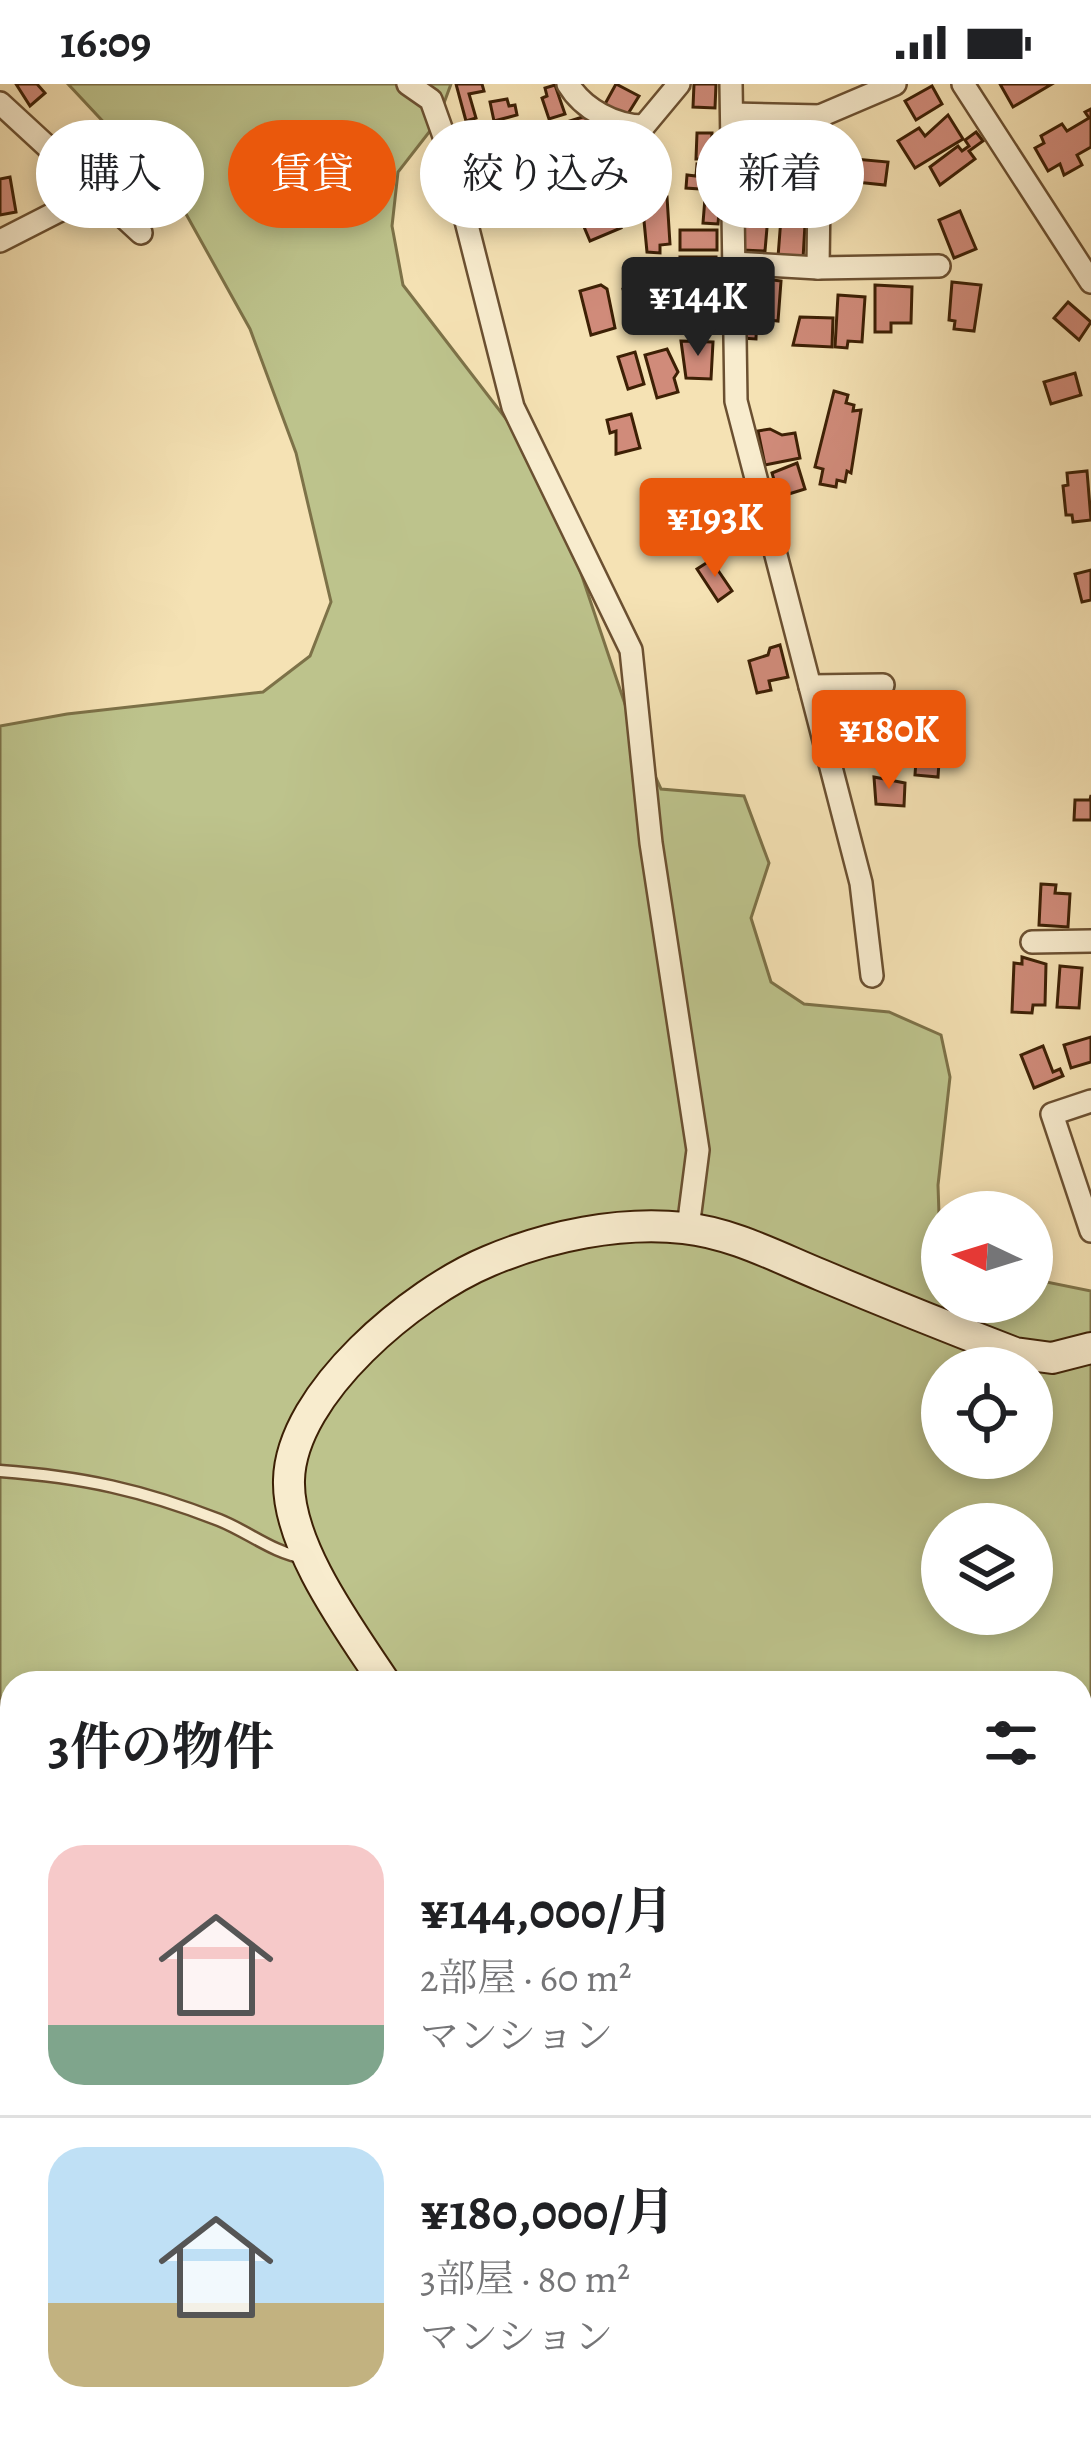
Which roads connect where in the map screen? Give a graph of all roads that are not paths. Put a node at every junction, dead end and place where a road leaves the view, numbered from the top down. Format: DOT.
graph roads {
  1 [pos="408,84"];
  2 [pos="568,84"];
  3 [pos="679,84"];
  4 [pos="731,84"];
  5 [pos="895,84"];
  6 [pos="963,84"];
  7 [pos="0,103"];
  8 [pos="732,114"];
  9 [pos="820,116"];
  10 [pos="36,136"];
  11 [pos="36,223"];
  12 [pos="136,228"];
  13 [pos="141,233"];
  14 [pos="0,241"];
  15 [pos="734,263"];
  16 [pos="939,266"];
  17 [pos="818,268"];
  18 [pos="1091,282"];
  19 [pos="810,686"];
  20 [pos="884,686"];
  21 [pos="1091,941"];
  22 [pos="1032,942"];
  23 [pos="872,976"];
  24 [pos="1091,1101"];
  25 [pos="688,1228"];
  26 [pos="1091,1231"];
  27 [pos="1091,1348"];
  28 [pos="0,1471"];
  29 [pos="311,1558"];
  30 [pos="378,1671"];
  1 -- 25 [label="street"];
  2 -- 3 [label="street"];
  4 -- 8 [label="street"];
  5 -- 9 [label="street"];
  6 -- 18 [label="street"];
  7 -- 10 [label="street"];
  8 -- 9 [label="street"];
  8 -- 15 [label="street"];
  9 -- 17 [label="street"];
  11 -- 14 [label="street"];
  12 -- 13 [label="street"];
  15 -- 17 [label="street"];
  15 -- 19 [label="street"];
  16 -- 17 [label="street"];
  19 -- 20 [label="street"];
  19 -- 23 [label="street"];
  21 -- 22 [label="street"];
  24 -- 26 [label="street"];
  25 -- 27 [label="main road"];
  25 -- 29 [label="main road"];
  28 -- 29 [label="lane"];
  29 -- 30 [label="main road"];
}
